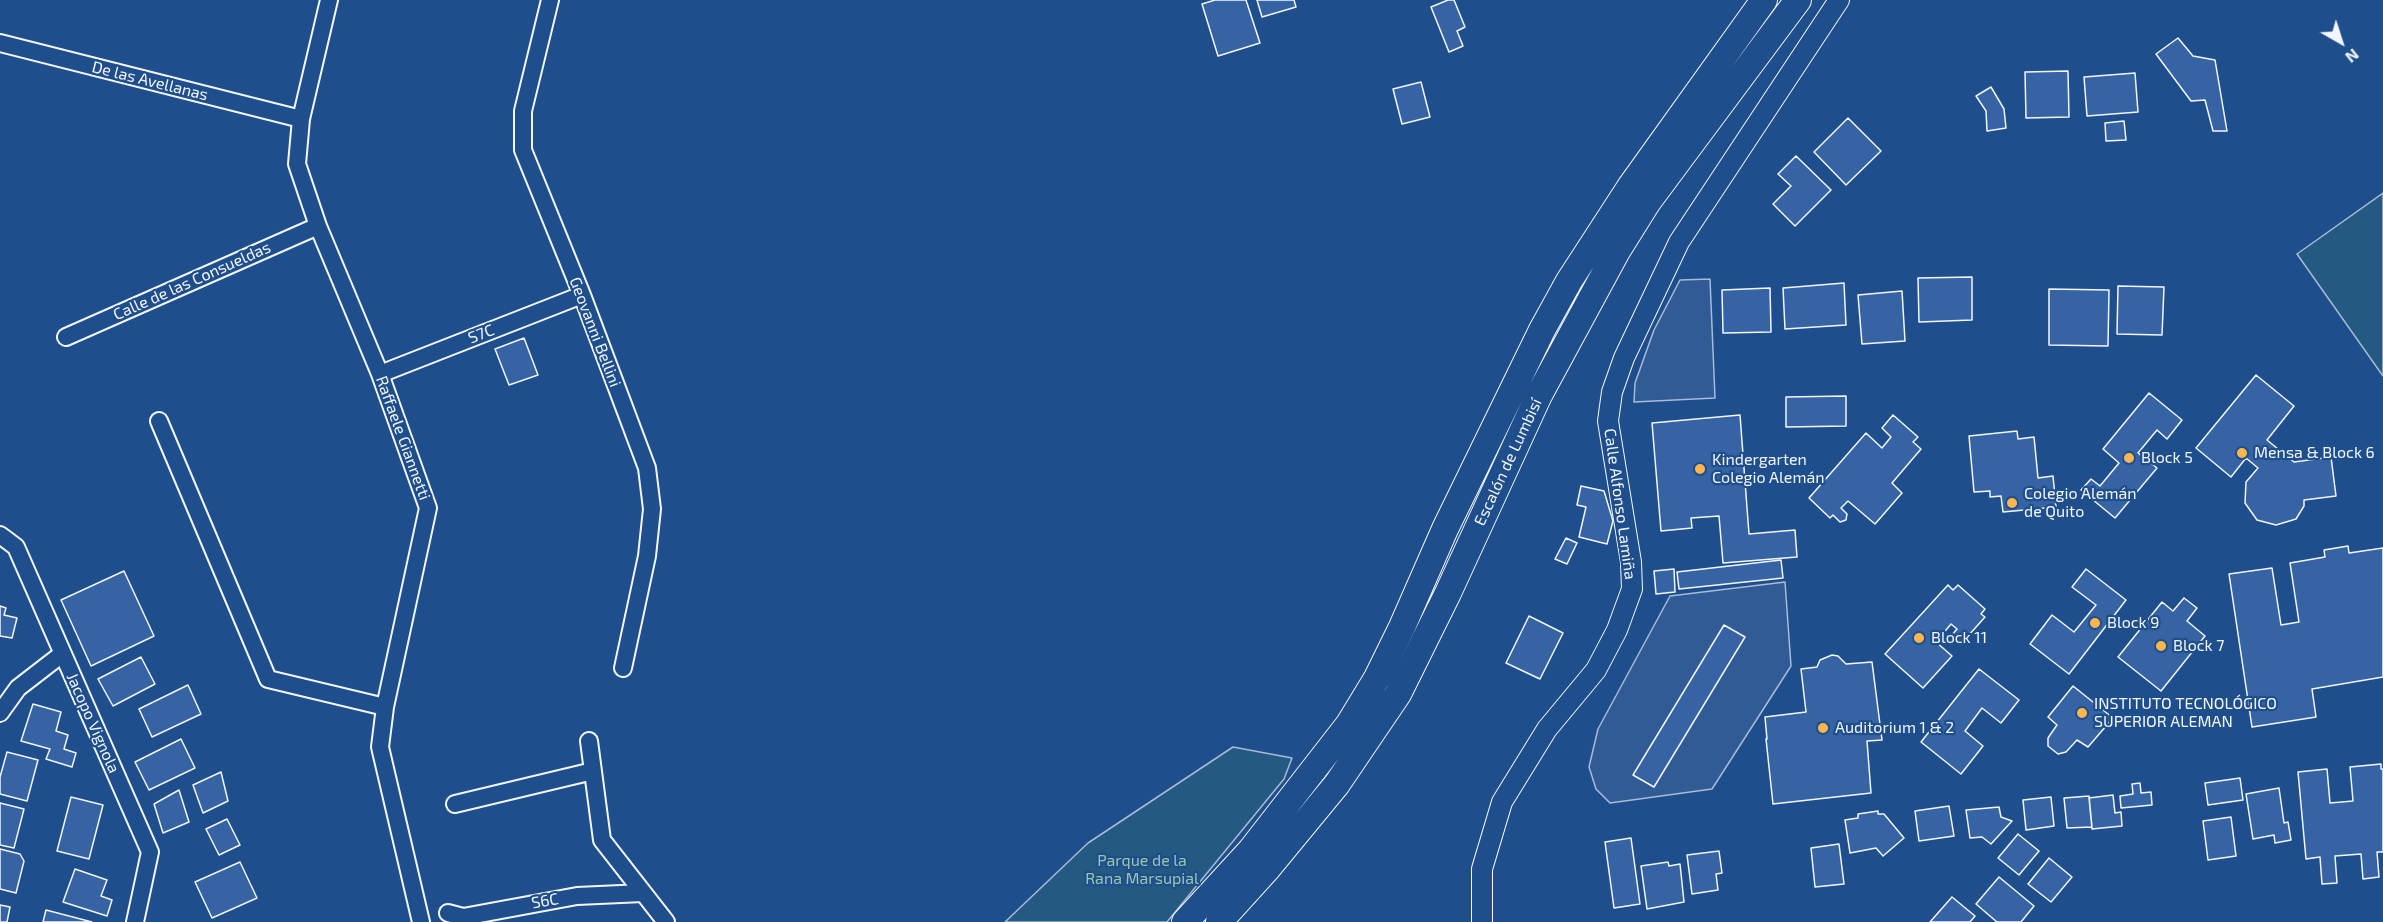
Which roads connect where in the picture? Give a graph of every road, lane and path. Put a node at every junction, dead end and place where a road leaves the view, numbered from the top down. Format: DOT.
graph roads {
  1 [pos="329,0"];
  2 [pos="550,0"];
  3 [pos="1764,0"];
  4 [pos="1798,0"];
  5 [pos="1839,0"];
  6 [pos="0,43"];
  7 [pos="301,119"];
  8 [pos="318,226"];
  9 [pos="582,294"];
  10 [pos="66,337"];
  11 [pos="380,374"];
  12 [pos="159,421"];
  13 [pos="0,535"];
  14 [pos="62,654"];
  15 [pos="623,668"];
  16 [pos="385,707"];
  17 [pos="0,713"];
  18 [pos="589,741"];
  19 [pos="593,771"];
  20 [pos="456,804"];
  21 [pos="643,893"];
  22 [pos="448,913"];
  23 [pos="135,922"];
  24 [pos="421,922"];
  25 [pos="666,922"];
  26 [pos="1185,922"];
  27 [pos="1219,922"];
  28 [pos="1482,922"];
  1 -- 7 [label="street, Raffaele Giannetti"];
  2 -- 9 [label="street, Geovanni Bellini"];
  3 -- 26 [label="main road, Escalón de Lumbisí"];
  4 -- 27 [label="main road, Escalón de Lumbisí"];
  5 -- 28 [label="street, Calle Alfonso Lamiña"];
  6 -- 7 [label="street, De las Avellanas"];
  7 -- 8 [label="street, Raffaele Giannetti"];
  8 -- 10 [label="street, Calle de las Consueldas"];
  8 -- 11 [label="street, Raffaele Giannetti"];
  9 -- 11 [label="street, S7C"];
  9 -- 15 [label="street, Geovanni Bellini"];
  11 -- 16 [label="street, Raffaele Giannetti"];
  12 -- 16 [label="street"];
  13 -- 14 [label="street, Jacopo Vignola"];
  14 -- 17 [label="street"];
  14 -- 23 [label="street, Jacopo Vignola"];
  16 -- 24 [label="street, Raffaele Giannetti"];
  18 -- 19 [label="street"];
  19 -- 20 [label="street"];
  19 -- 21 [label="street"];
  21 -- 22 [label="street, S6C"];
  21 -- 25 [label="street"];
}
